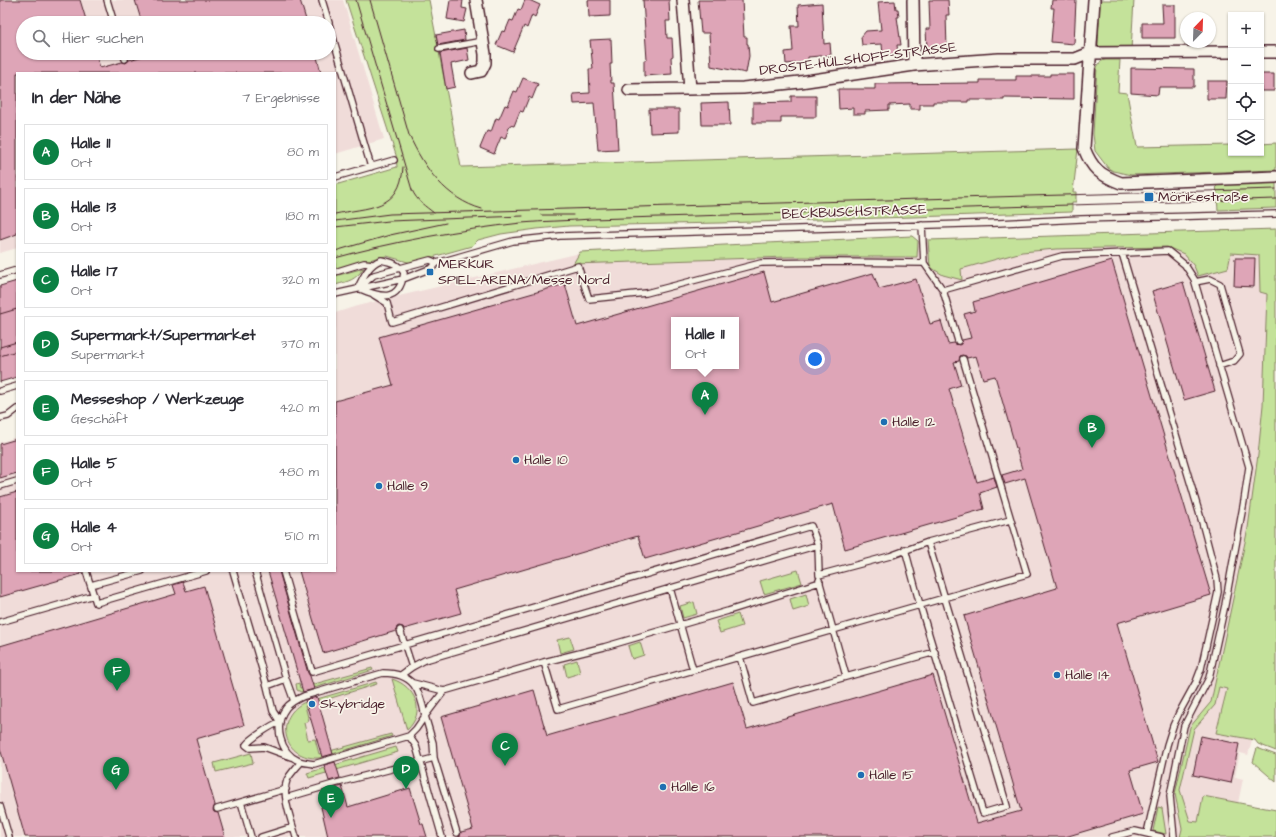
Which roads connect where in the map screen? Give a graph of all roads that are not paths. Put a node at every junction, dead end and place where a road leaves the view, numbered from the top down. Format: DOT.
graph roads {
  1 [pos="107,0"];
  2 [pos="322,0"];
  3 [pos="476,0"];
  4 [pos="683,0"];
  5 [pos="913,0"];
  6 [pos="1094,0"];
  7 [pos="112,16"];
  8 [pos="327,16"];
  9 [pos="483,41"];
  10 [pos="336,48"];
  11 [pos="439,49"];
  12 [pos="1228,52"];
  13 [pos="1264,52"];
  14 [pos="1276,52"];
  15 [pos="1090,54"];
  16 [pos="914,65"];
  17 [pos="472,73"];
  18 [pos="690,88"];
  19 [pos="629,90"];
  20 [pos="394,160"];
  21 [pos="371,167"];
  22 [pos="336,177"];
  23 [pos="1276,177"];
  24 [pos="1276,214"];
  25 [pos="922,225"];
  26 [pos="1122,253"];
  27 [pos="437,263"];
  28 [pos="924,263"];
  29 [pos="373,264"];
  30 [pos="401,268"];
  31 [pos="16,270"];
  32 [pos="336,272"];
  33 [pos="0,275"];
  34 [pos="403,279"];
  35 [pos="1194,282"];
  36 [pos="358,288"];
  37 [pos="943,290"];
  38 [pos="336,294"];
  39 [pos="374,294"];
  40 [pos="958,342"];
  41 [pos="963,360"];
  42 [pos="1219,366"];
  43 [pos="16,386"];
  44 [pos="0,391"];
  45 [pos="16,410"];
  46 [pos="0,418"];
  47 [pos="16,481"];
  48 [pos="0,486"];
  49 [pos="1010,520"];
  50 [pos="928,542"];
  51 [pos="818,545"];
  52 [pos="905,549"];
  53 [pos="86,572"];
  54 [pos="138,572"];
  55 [pos="203,572"];
  56 [pos="234,572"];
  57 [pos="255,572"];
  58 [pos="283,572"];
  59 [pos="819,576"];
  60 [pos="820,582"];
  61 [pos="91,585"];
  62 [pos="670,588"];
  63 [pos="94,595"];
  64 [pos="945,598"];
  65 [pos="920,605"];
  66 [pos="0,622"];
  67 [pos="679,624"];
  68 [pos="400,630"];
  69 [pos="833,630"];
  70 [pos="405,644"];
  71 [pos="935,652"];
  72 [pos="740,657"];
  73 [pos="544,662"];
  74 [pos="412,667"];
  75 [pos="694,670"];
  76 [pos="401,676"];
  77 [pos="846,676"];
  78 [pos="286,678"];
  79 [pos="413,683"];
  80 [pos="267,686"];
  81 [pos="444,691"];
  82 [pos="294,701"];
  83 [pos="425,716"];
  84 [pos="280,722"];
  85 [pos="409,736"];
  86 [pos="293,757"];
  87 [pos="434,758"];
  88 [pos="421,761"];
  89 [pos="301,762"];
  90 [pos="286,789"];
  91 [pos="286,798"];
  92 [pos="241,802"];
  93 [pos="0,806"];
  94 [pos="216,809"];
  95 [pos="293,827"];
  96 [pos="457,833"];
  97 [pos="1147,833"];
  98 [pos="9,837"];
  99 [pos="251,837"];
  100 [pos="261,837"];
  101 [pos="296,837"];
  102 [pos="442,837"];
  103 [pos="1112,837"];
  104 [pos="1161,837"];
  105 [pos="1174,837"];
  1 -- 7 [label="lane"];
  2 -- 8 [label="lane"];
  3 -- 9 [label="street"];
  4 -- 18 [label="street"];
  5 -- 16 [label="street"];
  6 -- 15 [label="street"];
  9 -- 11 [label="lane"];
  9 -- 17 [label="street"];
  10 -- 21 [label="lane"];
  12 -- 15 [label="street, DROSTE-HÜLSHOFF-STRASSE"];
  13 -- 14 [label="street"];
  15 -- 16 [label="street, DROSTE-HÜLSHOFF-STRASSE"];
  15 -- 23 [label="street"];
  16 -- 18 [label="street, DROSTE-HÜLSHOFF-STRASSE"];
  18 -- 19 [label="street, DROSTE-HÜLSHOFF-STRASSE"];
  20 -- 21 [label="lane"];
  21 -- 22 [label="lane"];
  24 -- 25 [label="lane, BECKBUSCHSTRASSE"];
  25 -- 27 [label="lane, BECKBUSCHSTRASSE"];
  25 -- 28 [label="lane"];
  26 -- 35 [label="lane"];
  26 -- 37 [label="lane"];
  26 -- 97 [label="lane"];
  27 -- 30 [label="lane, BECKBUSCHSTRASSE"];
  27 -- 34 [label="lane, BECKBUSCHSTRASSE"];
  28 -- 37 [label="lane"];
  28 -- 39 [label="lane"];
  29 -- 30 [label="lane"];
  29 -- 32 [label="lane"];
  29 -- 36 [label="lane"];
  30 -- 34 [label="lane"];
  30 -- 36 [label="lane, BECKBUSCHSTRASSE"];
  31 -- 33 [label="lane"];
  34 -- 36 [label="lane, BECKBUSCHSTRASSE"];
  34 -- 39 [label="lane"];
  35 -- 42 [label="lane"];
  35 -- 42 [label="lane"];
  36 -- 38 [label="lane"];
  36 -- 39 [label="lane"];
  37 -- 40 [label="lane"];
  41 -- 49 [label="lane"];
  42 -- 105 [label="lane"];
  43 -- 44 [label="lane"];
  45 -- 46 [label="lane"];
  47 -- 48 [label="lane"];
  49 -- 50 [label="lane"];
  49 -- 64 [label="lane"];
  50 -- 52 [label="lane"];
  50 -- 64 [label="lane"];
  51 -- 59 [label="lane"];
  51 -- 62 [label="lane"];
  51 -- 70 [label="lane"];
  52 -- 59 [label="lane"];
  52 -- 65 [label="lane"];
  53 -- 61 [label="lane"];
  54 -- 61 [label="lane"];
  55 -- 63 [label="lane"];
  56 -- 80 [label="lane"];
  57 -- 78 [label="lane"];
  58 -- 70 [label="lane"];
  59 -- 60 [label="lane"];
  60 -- 67 [label="lane"];
  60 -- 69 [label="lane"];
  61 -- 63 [label="lane"];
  62 -- 67 [label="lane"];
  62 -- 74 [label="lane"];
  63 -- 66 [label="lane"];
  64 -- 65 [label="lane"];
  64 -- 71 [label="lane"];
  65 -- 69 [label="lane"];
  65 -- 71 [label="lane"];
  67 -- 73 [label="lane"];
  67 -- 75 [label="lane"];
  68 -- 70 [label="lane"];
  69 -- 72 [label="lane"];
  69 -- 77 [label="lane"];
  70 -- 74 [label="lane"];
  71 -- 77 [label="lane"];
  72 -- 75 [label="lane"];
  72 -- 77 [label="lane"];
  73 -- 75 [label="lane"];
  73 -- 81 [label="lane"];
  74 -- 76 [label="lane"];
  76 -- 79 [label="lane"];
  76 -- 82 [label="lane"];
  78 -- 80 [label="lane"];
  78 -- 82 [label="lane"];
  79 -- 81 [label="lane"];
  79 -- 83 [label="lane"];
  80 -- 84 [label="lane"];
  81 -- 83 [label="lane"];
  82 -- 84 [label="lane"];
  83 -- 85 [label="lane"];
  83 -- 87 [label="lane"];
  84 -- 86 [label="lane"];
  84 -- 86 [label="lane"];
  85 -- 88 [label="lane"];
  85 -- 89 [label="lane"];
  86 -- 89 [label="lane"];
  87 -- 88 [label="lane"];
  87 -- 96 [label="lane"];
  88 -- 91 [label="lane"];
  88 -- 102 [label="lane"];
  89 -- 90 [label="lane"];
  90 -- 91 [label="lane"];
  90 -- 92 [label="lane"];
  91 -- 95 [label="lane"];
  92 -- 94 [label="lane"];
  92 -- 99 [label="lane"];
  93 -- 98 [label="lane"];
  95 -- 100 [label="lane"];
  95 -- 101 [label="lane"];
  97 -- 103 [label="lane"];
  97 -- 104 [label="lane"];
}
